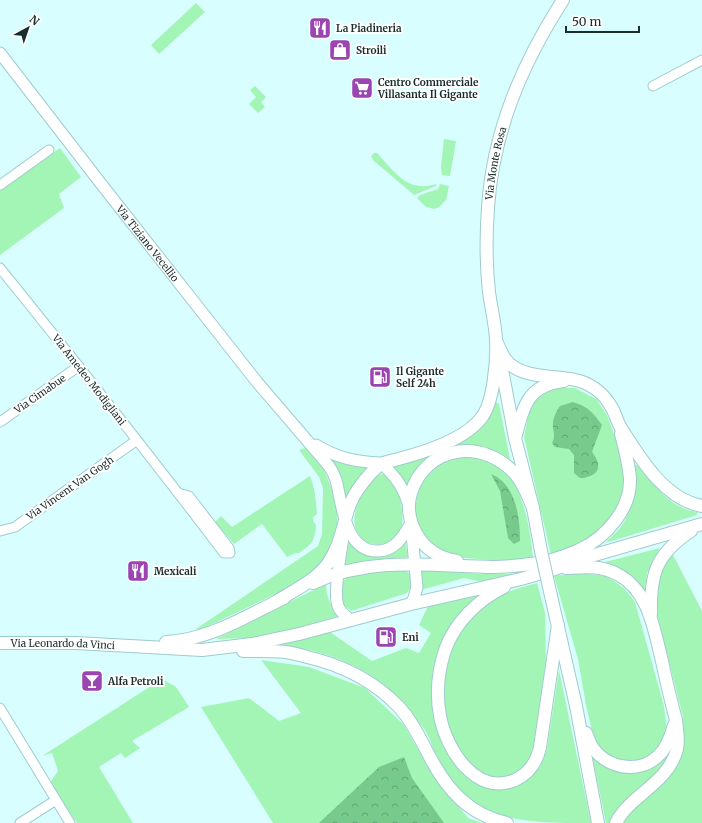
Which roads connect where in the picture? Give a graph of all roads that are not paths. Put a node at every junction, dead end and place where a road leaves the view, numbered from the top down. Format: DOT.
graph roads {
  1 [pos="563,0"];
  2 [pos="0,53"];
  3 [pos="702,60"];
  4 [pos="653,86"];
  5 [pos="49,150"];
  6 [pos="0,185"];
  7 [pos="0,268"];
  8 [pos="496,340"];
  9 [pos="79,366"];
  10 [pos="574,379"];
  11 [pos="0,422"];
  12 [pos="620,426"];
  13 [pos="299,432"];
  14 [pos="515,438"];
  15 [pos="137,440"];
  16 [pos="381,463"];
  17 [pos="178,493"];
  18 [pos="408,503"];
  19 [pos="702,506"];
  20 [pos="533,508"];
  21 [pos="345,522"];
  22 [pos="411,523"];
  23 [pos="701,525"];
  24 [pos="0,531"];
  25 [pos="543,557"];
  26 [pos="584,558"];
  27 [pos="415,565"];
  28 [pos="492,567"];
  29 [pos="555,569"];
  30 [pos="339,573"];
  31 [pos="520,579"];
  32 [pos="277,601"];
  33 [pos="411,604"];
  34 [pos="651,619"];
  35 [pos="350,620"];
  36 [pos="558,625"];
  37 [pos="0,644"];
  38 [pos="126,645"];
  39 [pos="202,650"];
  40 [pos="576,706"];
  41 [pos="0,708"];
  42 [pos="676,720"];
  43 [pos="56,800"];
  44 [pos="20,823"];
  45 [pos="70,823"];
  46 [pos="507,823"];
  47 [pos="598,823"];
  48 [pos="616,823"];
  1 -- 8 [label="main road, Via Monte Rosa"];
  2 -- 13 [label="street, Via Tiziano Vecellio"];
  3 -- 4 [label="street"];
  5 -- 6 [label="street"];
  7 -- 9 [label="street, Via Amedeo Modigliani"];
  8 -- 10 [label="main road"];
  8 -- 14 [label="main road"];
  8 -- 16 [label="main road"];
  9 -- 11 [label="street, Via Cimabue"];
  9 -- 15 [label="street, Via Amedeo Modigliani"];
  10 -- 12 [label="main road"];
  10 -- 14 [label="main road"];
  12 -- 19 [label="main road"];
  12 -- 25 [label="main road"];
  13 -- 16 [label="street"];
  13 -- 21 [label="street"];
  14 -- 20 [label="main road"];
  15 -- 17 [label="street, Via Amedeo Modigliani"];
  15 -- 24 [label="street, Via Vincent Van Gogh"];
  16 -- 18 [label="street"];
  16 -- 21 [label="main road"];
  17 -- 17 [label="street, Via Amedeo Modigliani"];
  18 -- 20 [label="main road"];
  18 -- 22 [label="main road"];
  20 -- 25 [label="main road"];
  21 -- 22 [label="street"];
  21 -- 30 [label="street"];
  21 -- 32 [label="main road"];
  22 -- 27 [label="street"];
  22 -- 28 [label="main road"];
  23 -- 26 [label="main road"];
  23 -- 34 [label="main road"];
  25 -- 26 [label="main road"];
  25 -- 28 [label="main road"];
  25 -- 36 [label="main road, bridge"];
  26 -- 29 [label="main road"];
  27 -- 28 [label="main road"];
  27 -- 30 [label="main road"];
  27 -- 33 [label="street"];
  29 -- 31 [label="main road"];
  29 -- 34 [label="main road"];
  30 -- 32 [label="main road"];
  30 -- 35 [label="street"];
  31 -- 33 [label="main road"];
  31 -- 36 [label="main road"];
  32 -- 38 [label="main road"];
  33 -- 35 [label="main road"];
  34 -- 42 [label="main road"];
  35 -- 39 [label="main road"];
  36 -- 40 [label="main road"];
  37 -- 38 [label="main road, Via Leonardo da Vinci"];
  38 -- 39 [label="main road"];
  39 -- 46 [label="main road"];
  40 -- 42 [label="main road"];
  40 -- 47 [label="main road"];
  41 -- 43 [label="street"];
  42 -- 48 [label="main road"];
  43 -- 44 [label="street"];
  43 -- 45 [label="street"];
}
